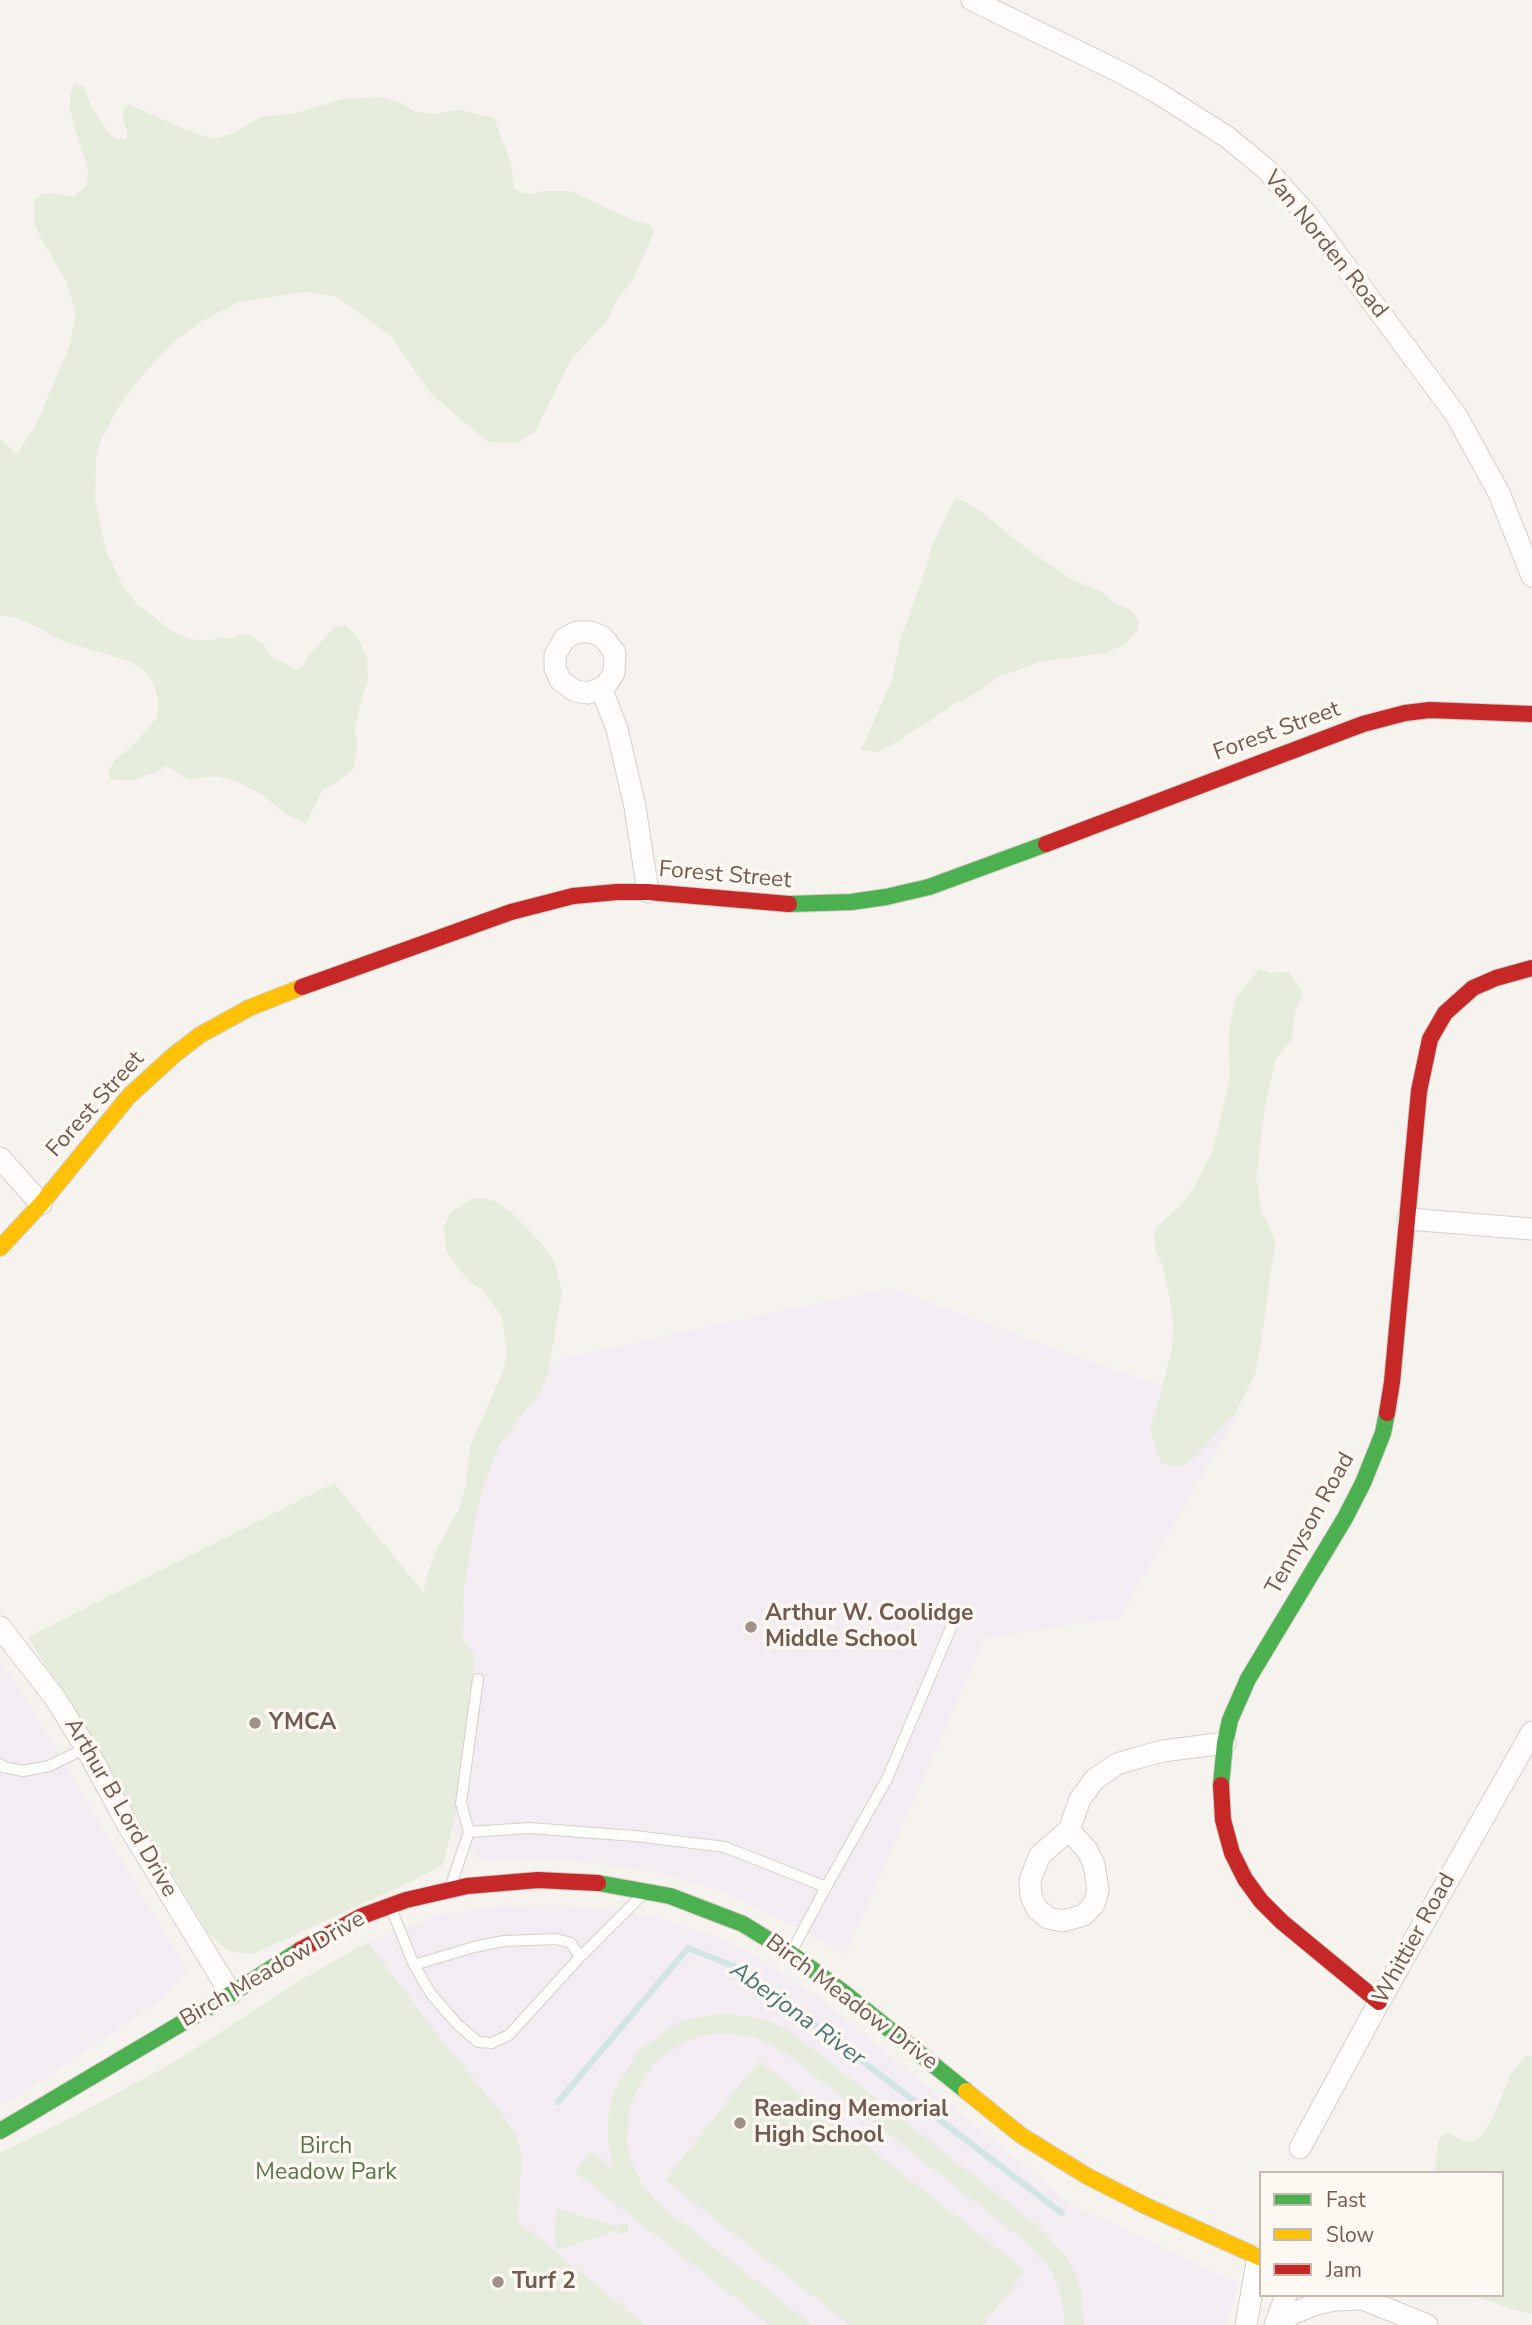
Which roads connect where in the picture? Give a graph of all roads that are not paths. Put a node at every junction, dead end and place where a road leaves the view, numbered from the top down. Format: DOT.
graph roads {
  1 [pos="972,0"];
  2 [pos="1532,576"];
  3 [pos="601,688"];
  4 [pos="1532,714"];
  5 [pos="649,892"];
  6 [pos="1532,968"];
  7 [pos="0,1158"];
  8 [pos="41,1204"];
  9 [pos="1408,1219"];
  10 [pos="1532,1229"];
  11 [pos="0,1248"];
  12 [pos="958,1611"];
  13 [pos="0,1627"];
  14 [pos="478,1679"];
  15 [pos="1532,1732"];
  16 [pos="1225,1742"];
  17 [pos="86,1748"];
  18 [pos="0,1764"];
  19 [pos="1069,1830"];
  20 [pos="469,1832"];
  21 [pos="826,1886"];
  22 [pos="449,1889"];
  23 [pos="646,1891"];
  24 [pos="390,1905"];
  25 [pos="790,1953"];
  26 [pos="580,1957"];
  27 [pos="414,1965"];
  28 [pos="231,1994"];
  29 [pos="1379,2002"];
  30 [pos="0,2131"];
  31 [pos="1300,2148"];
  32 [pos="1259,2257"];
  33 [pos="1285,2297"];
  34 [pos="1358,2297"];
  35 [pos="1246,2325"];
  36 [pos="1275,2325"];
  37 [pos="1427,2325"];
  1 -- 2 [label="street, Van Norden Road"];
  3 -- 5 [label="street"];
  4 -- 5 [label="street, Forest Street"];
  5 -- 8 [label="street, Forest Street"];
  6 -- 9 [label="street, Tennyson Road"];
  7 -- 8 [label="street"];
  8 -- 11 [label="street, Forest Street"];
  9 -- 10 [label="street"];
  9 -- 16 [label="street, Tennyson Road"];
  12 -- 21 [label="lane"];
  13 -- 17 [label="street, Arthur B Lord Drive"];
  14 -- 20 [label="lane"];
  15 -- 29 [label="street, Whittier Road"];
  16 -- 19 [label="street"];
  16 -- 29 [label="street, Tennyson Road"];
  17 -- 18 [label="lane"];
  17 -- 28 [label="street, Arthur B Lord Drive"];
  20 -- 21 [label="lane"];
  20 -- 22 [label="lane"];
  21 -- 25 [label="lane"];
  22 -- 23 [label="street, Birch Meadow Drive"];
  22 -- 24 [label="street, Birch Meadow Drive"];
  23 -- 25 [label="street, Birch Meadow Drive"];
  23 -- 26 [label="lane"];
  24 -- 27 [label="lane"];
  24 -- 28 [label="street, Birch Meadow Drive"];
  25 -- 32 [label="street, Birch Meadow Drive"];
  26 -- 27 [label="lane"];
  26 -- 27 [label="lane"];
  28 -- 30 [label="street, Birch Meadow Drive"];
  29 -- 31 [label="street, Whittier Road"];
  32 -- 35 [label="street"];
  33 -- 36 [label="street"];
  34 -- 36 [label="street"];
  34 -- 37 [label="street"];
}
